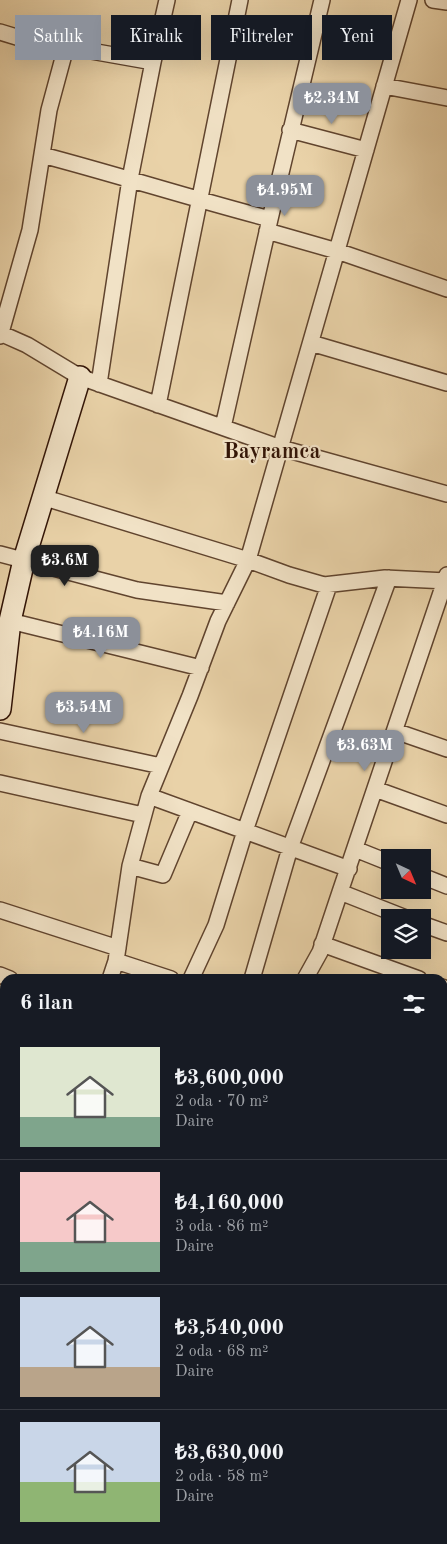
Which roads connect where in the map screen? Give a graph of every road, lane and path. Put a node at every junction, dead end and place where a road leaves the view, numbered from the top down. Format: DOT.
graph roads {
  1 [pos="167,0"];
  2 [pos="240,0"];
  3 [pos="322,0"];
  4 [pos="410,0"];
  5 [pos="434,0"];
  6 [pos="447,2"];
  7 [pos="0,32"];
  8 [pos="15,37"];
  9 [pos="101,53"];
  10 [pos="62,60"];
  11 [pos="153,62"];
  12 [pos="384,86"];
  13 [pos="447,98"];
  14 [pos="290,130"];
  15 [pos="366,150"];
  16 [pos="42,155"];
  17 [pos="130,179"];
  18 [pos="199,201"];
  19 [pos="268,225"];
  20 [pos="337,251"];
  21 [pos="446,286"];
  22 [pos="0,334"];
  23 [pos="311,343"];
  24 [pos="90,381"];
  25 [pos="447,383"];
  26 [pos="158,405"];
  27 [pos="222,428"];
  28 [pos="281,448"];
  29 [pos="447,494"];
  30 [pos="42,498"];
  31 [pos="0,554"];
  32 [pos="24,560"];
  33 [pos="248,560"];
  34 [pos="389,578"];
  35 [pos="446,579"];
  36 [pos="329,585"];
  37 [pos="227,603"];
  38 [pos="10,621"];
  39 [pos="200,668"];
  40 [pos="0,709"];
  41 [pos="0,731"];
  42 [pos="395,731"];
  43 [pos="447,749"];
  44 [pos="161,766"];
  45 [pos="0,782"];
  46 [pos="375,789"];
  47 [pos="149,796"];
  48 [pos="190,811"];
  49 [pos="143,815"];
  50 [pos="447,815"];
  51 [pos="245,831"];
  52 [pos="290,848"];
  53 [pos="355,849"];
  54 [pos="381,859"];
  55 [pos="130,866"];
  56 [pos="349,869"];
  57 [pos="431,880"];
  58 [pos="447,886"];
  59 [pos="340,892"];
  60 [pos="383,909"];
  61 [pos="0,910"];
  62 [pos="431,927"];
  63 [pos="447,933"];
  64 [pos="322,944"];
  65 [pos="117,954"];
  66 [pos="111,974"];
  67 [pos="160,974"];
  68 [pos="193,974"];
  69 [pos="253,974"];
  70 [pos="307,974"];
  71 [pos="405,974"];
  1 -- 11 [label="street"];
  2 -- 18 [label="street"];
  3 -- 14 [label="street"];
  4 -- 12 [label="street"];
  5 -- 6 [label="street"];
  7 -- 8 [label="street"];
  9 -- 11 [label="street"];
  10 -- 16 [label="street"];
  11 -- 17 [label="street"];
  12 -- 13 [label="street"];
  12 -- 15 [label="street"];
  14 -- 15 [label="street"];
  14 -- 19 [label="street"];
  15 -- 20 [label="street"];
  16 -- 17 [label="street"];
  16 -- 22 [label="street"];
  17 -- 18 [label="street"];
  17 -- 24 [label="street"];
  18 -- 19 [label="street"];
  18 -- 26 [label="street"];
  19 -- 20 [label="street"];
  19 -- 27 [label="street"];
  20 -- 21 [label="street"];
  20 -- 23 [label="street"];
  22 -- 24 [label="street"];
  23 -- 25 [label="street"];
  23 -- 28 [label="street"];
  24 -- 26 [label="street"];
  24 -- 30 [label="street"];
  26 -- 27 [label="street"];
  27 -- 28 [label="street"];
  28 -- 29 [label="street"];
  28 -- 33 [label="street"];
  30 -- 32 [label="street"];
  30 -- 33 [label="street"];
  31 -- 32 [label="street"];
  32 -- 37 [label="street"];
  32 -- 38 [label="street"];
  33 -- 36 [label="street"];
  33 -- 37 [label="street"];
  34 -- 35 [label="street"];
  34 -- 36 [label="street"];
  34 -- 52 [label="street"];
  35 -- 42 [label="street"];
  36 -- 51 [label="street"];
  37 -- 39 [label="street"];
  38 -- 39 [label="street"];
  38 -- 40 [label="street"];
  39 -- 44 [label="street"];
  41 -- 44 [label="street"];
  42 -- 43 [label="street"];
  42 -- 46 [label="street"];
  44 -- 47 [label="street"];
  45 -- 49 [label="street"];
  46 -- 50 [label="street"];
  46 -- 53 [label="street"];
  47 -- 48 [label="street"];
  47 -- 49 [label="street"];
  48 -- 51 [label="street"];
  48 -- 55 [label="street"];
  49 -- 55 [label="street"];
  51 -- 52 [label="street"];
  51 -- 68 [label="street"];
  52 -- 56 [label="street"];
  52 -- 69 [label="street"];
  53 -- 54 [label="street"];
  53 -- 56 [label="street"];
  55 -- 65 [label="street"];
  56 -- 59 [label="street"];
  57 -- 58 [label="street"];
  59 -- 60 [label="street"];
  59 -- 64 [label="street"];
  61 -- 65 [label="street"];
  62 -- 63 [label="street"];
  64 -- 70 [label="street"];
  64 -- 71 [label="street"];
  65 -- 66 [label="street"];
  65 -- 67 [label="street"];
}
